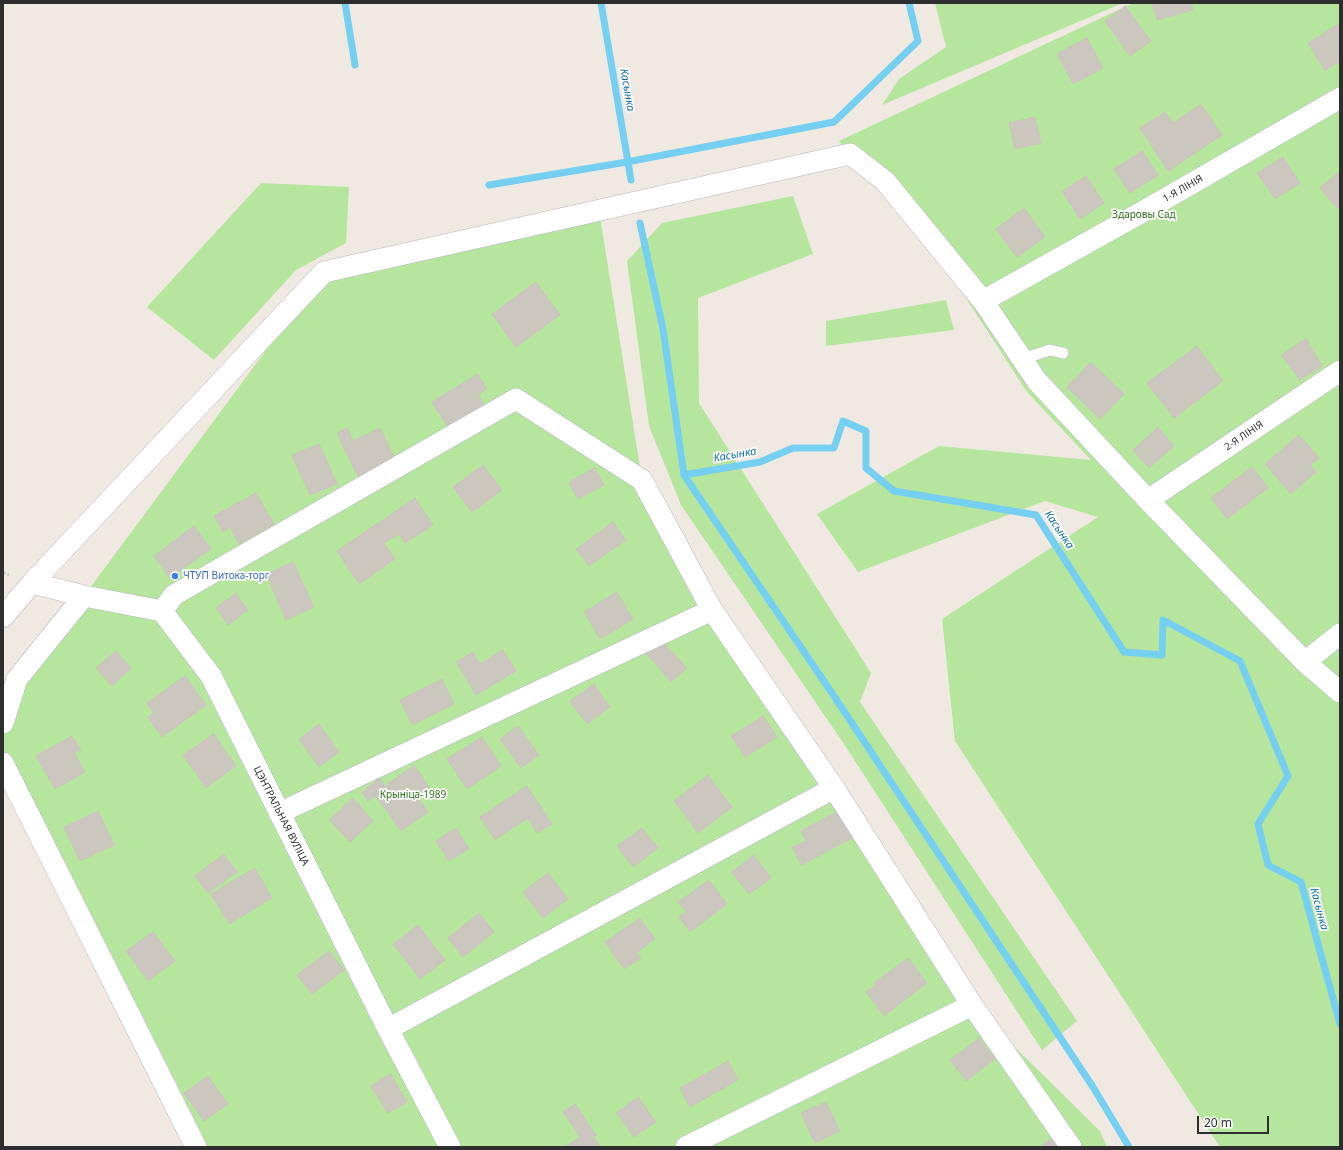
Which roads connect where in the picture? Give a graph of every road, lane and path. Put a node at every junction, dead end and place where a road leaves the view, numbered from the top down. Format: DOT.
graph roads {
  1 [pos="1340,98"];
  2 [pos="983,302"];
  3 [pos="1063,353"];
  4 [pos="1022,359"];
  5 [pos="1340,371"];
  6 [pos="1148,500"];
  7 [pos="32,583"];
  8 [pos="84,596"];
  9 [pos="712,610"];
  10 [pos="162,611"];
  11 [pos="3,617"];
  12 [pos="1340,634"];
  13 [pos="1305,662"];
  14 [pos="1340,692"];
  15 [pos="3,724"];
  16 [pos="3,763"];
  17 [pos="834,788"];
  18 [pos="279,813"];
  19 [pos="972,1005"];
  20 [pos="388,1029"];
  21 [pos="196,1147"];
  22 [pos="450,1147"];
  23 [pos="686,1147"];
  24 [pos="1071,1147"];
  1 -- 2 [label="street, 1-Я ЛІНІЯ"];
  2 -- 4 [label="street"];
  2 -- 7 [label="street"];
  3 -- 4 [label="lane"];
  4 -- 6 [label="street"];
  5 -- 6 [label="street, 2-Я ЛІНІЯ"];
  6 -- 13 [label="street"];
  7 -- 8 [label="street"];
  7 -- 11 [label="street"];
  8 -- 10 [label="street"];
  8 -- 15 [label="street"];
  9 -- 10 [label="street"];
  9 -- 17 [label="street"];
  9 -- 18 [label="street"];
  10 -- 18 [label="street, ЦЭНТРАЛЬНАЯ ВУЛІЦА"];
  12 -- 13 [label="street"];
  13 -- 14 [label="street"];
  16 -- 21 [label="street"];
  17 -- 19 [label="street"];
  17 -- 20 [label="street"];
  18 -- 20 [label="street, ЦЭНТРАЛЬНАЯ ВУЛІЦА"];
  19 -- 23 [label="street"];
  19 -- 24 [label="street"];
  20 -- 22 [label="street, ЦЭНТРАЛЬНАЯ ВУЛІЦА"];
}
